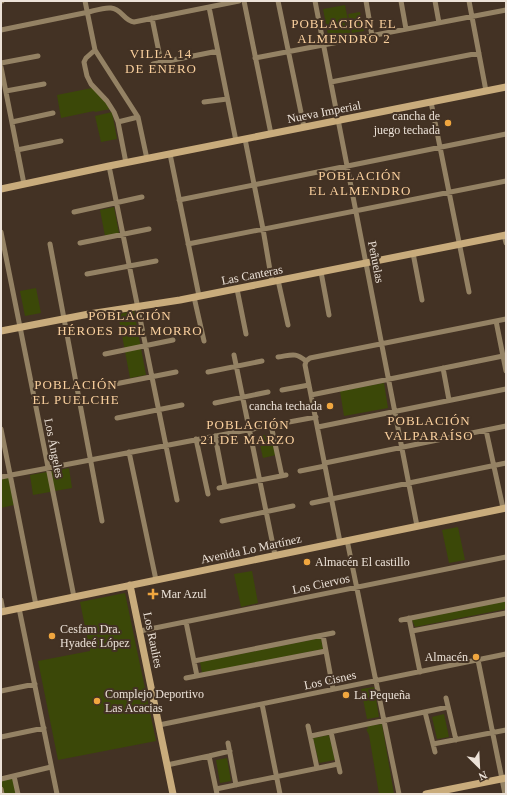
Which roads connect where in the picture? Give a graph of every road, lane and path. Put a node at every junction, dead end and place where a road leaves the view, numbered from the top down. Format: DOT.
graph roads {
  1 [pos="85,1"];
  2 [pos="239,1"];
  3 [pos="244,1"];
  4 [pos="278,1"];
  5 [pos="315,1"];
  6 [pos="366,1"];
  7 [pos="401,1"];
  8 [pos="436,1"];
  9 [pos="469,1"];
  10 [pos="209,7"];
  11 [pos="506,10"];
  12 [pos="88,13"];
  13 [pos="472,17"];
  14 [pos="152,18"];
  15 [pos="440,23"];
  16 [pos="406,29"];
  17 [pos="1,30"];
  18 [pos="372,36"];
  19 [pos="324,45"];
  20 [pos="95,50"];
  21 [pos="218,51"];
  22 [pos="288,52"];
  23 [pos="479,53"];
  24 [pos="38,56"];
  25 [pos="255,58"];
  26 [pos="161,62"];
  27 [pos="1,63"];
  28 [pos="153,64"];
  29 [pos="1,67"];
  30 [pos="331,82"];
  31 [pos="44,84"];
  32 [pos="506,87"];
  33 [pos="6,91"];
  34 [pos="486,91"];
  35 [pos="227,98"];
  36 [pos="204,102"];
  37 [pos="431,102"];
  38 [pos="53,113"];
  39 [pos="138,117"];
  40 [pos="338,120"];
  41 [pos="12,122"];
  42 [pos="118,122"];
  43 [pos="304,127"];
  44 [pos="271,134"];
  45 [pos="506,134"];
  46 [pos="245,139"];
  47 [pos="61,141"];
  48 [pos="236,141"];
  49 [pos="440,148"];
  50 [pos="17,150"];
  51 [pos="170,154"];
  52 [pos="147,158"];
  53 [pos="126,163"];
  54 [pos="109,166"];
  55 [pos="347,166"];
  56 [pos="506,181"];
  57 [pos="24,184"];
  58 [pos="254,185"];
  59 [pos="1,189"];
  60 [pos="449,192"];
  61 [pos="142,197"];
  62 [pos="179,200"];
  63 [pos="116,203"];
  64 [pos="356,211"];
  65 [pos="74,212"];
  66 [pos="149,229"];
  67 [pos="263,229"];
  68 [pos="1,232"];
  69 [pos="122,234"];
  70 [pos="505,235"];
  71 [pos="80,243"];
  72 [pos="506,243"];
  73 [pos="50,244"];
  74 [pos="188,244"];
  75 [pos="459,244"];
  76 [pos="413,253"];
  77 [pos="156,261"];
  78 [pos="366,263"];
  79 [pos="129,266"];
  80 [pos="321,272"];
  81 [pos="87,274"];
  82 [pos="275,281"];
  83 [pos="237,289"];
  84 [pos="469,292"];
  85 [pos="196,297"];
  86 [pos="422,300"];
  87 [pos="137,307"];
  88 [pos="329,315"];
  89 [pos="64,319"];
  90 [pos="506,319"];
  91 [pos="496,321"];
  92 [pos="288,325"];
  93 [pos="20,327"];
  94 [pos="1,331"];
  95 [pos="246,334"];
  96 [pos="173,340"];
  97 [pos="204,341"];
  98 [pos="381,344"];
  99 [pos="145,346"];
  100 [pos="105,354"];
  101 [pos="234,355"];
  102 [pos="503,356"];
  103 [pos="278,358"];
  104 [pos="262,361"];
  105 [pos="306,361"];
  106 [pos="237,366"];
  107 [pos="443,368"];
  108 [pos="506,371"];
  109 [pos="176,372"];
  110 [pos="208,372"];
  111 [pos="151,377"];
  112 [pos="388,379"];
  113 [pos="309,385"];
  114 [pos="110,386"];
  115 [pos="506,389"];
  116 [pos="282,390"];
  117 [pos="268,392"];
  118 [pos="311,395"];
  119 [pos="243,397"];
  120 [pos="449,400"];
  121 [pos="215,403"];
  122 [pos="182,405"];
  123 [pos="158,409"];
  124 [pos="394,411"];
  125 [pos="316,417"];
  126 [pos="117,418"];
  127 [pos="289,422"];
  128 [pos="279,424"];
  129 [pos="271,425"];
  130 [pos="506,426"];
  131 [pos="318,427"];
  132 [pos="1,429"];
  133 [pos="250,429"];
  134 [pos="486,430"];
  135 [pos="215,436"];
  136 [pos="198,439"];
  137 [pos="165,445"];
  138 [pos="401,447"];
  139 [pos="129,452"];
  140 [pos="91,459"];
  141 [pos="506,463"];
  142 [pos="325,465"];
  143 [pos="494,466"];
  144 [pos="48,468"];
  145 [pos="300,472"];
  146 [pos="10,475"];
  147 [pos="1,477"];
  148 [pos="260,480"];
  149 [pos="408,483"];
  150 [pos="225,487"];
  151 [pos="219,488"];
  152 [pos="208,494"];
  153 [pos="332,498"];
  154 [pos="177,500"];
  155 [pos="312,502"];
  156 [pos="293,506"];
  157 [pos="504,508"];
  158 [pos="266,512"];
  159 [pos="102,521"];
  160 [pos="222,521"];
  161 [pos="417,526"];
  162 [pos="344,541"];
  163 [pos="275,555"];
  164 [pos="506,557"];
  165 [pos="156,580"];
  166 [pos="130,585"];
  167 [pos="357,587"];
  168 [pos="74,597"];
  169 [pos="506,599"];
  170 [pos="1,600"];
  171 [pos="36,605"];
  172 [pos="19,608"];
  173 [pos="2,612"];
  174 [pos="506,613"];
  175 [pos="409,618"];
  176 [pos="401,620"];
  177 [pos="186,622"];
  178 [pos="140,631"];
  179 [pos="412,631"];
  180 [pos="333,633"];
  181 [pos="324,635"];
  182 [pos="326,651"];
  183 [pos="506,654"];
  184 [pos="478,660"];
  185 [pos="194,661"];
  186 [pos="420,672"];
  187 [pos="197,676"];
  188 [pos="186,678"];
  189 [pos="376,680"];
  190 [pos="35,684"];
  191 [pos="333,689"];
  192 [pos="1,691"];
  193 [pos="446,698"];
  194 [pos="262,704"];
  195 [pos="448,707"];
  196 [pos="425,712"];
  197 [pos="384,720"];
  198 [pos="159,725"];
  199 [pos="308,726"];
  200 [pos="44,728"];
  201 [pos="506,730"];
  202 [pos="331,732"];
  203 [pos="493,733"];
  204 [pos="311,736"];
  205 [pos="1,737"];
  206 [pos="456,740"];
  207 [pos="228,743"];
  208 [pos="433,744"];
  209 [pos="230,751"];
  210 [pos="434,752"];
  211 [pos="209,756"];
  212 [pos="338,764"];
  213 [pos="167,766"];
  214 [pos="52,767"];
  215 [pos="317,768"];
  216 [pos="340,772"];
  217 [pos="14,776"];
  218 [pos="277,776"];
  219 [pos="504,778"];
  220 [pos="1,779"];
  221 [pos="236,785"];
  222 [pos="1,789"];
  223 [pos="216,792"];
  224 [pos="2,794"];
  225 [pos="18,794"];
  226 [pos="57,794"];
  227 [pos="173,794"];
  228 [pos="280,794"];
  229 [pos="399,794"];
  230 [pos="426,794"];
  231 [pos="505,794"];
  1 -- 12 [label="street"];
  2 -- 10 [label="street"];
  3 -- 25 [label="street"];
  4 -- 22 [label="street"];
  5 -- 19 [label="street, Peñuelas"];
  6 -- 18 [label="street"];
  7 -- 16 [label="street"];
  8 -- 15 [label="street"];
  9 -- 13 [label="street"];
  10 -- 14 [label="street"];
  10 -- 21 [label="street"];
  11 -- 13 [label="street"];
  12 -- 14 [label="street"];
  12 -- 17 [label="street"];
  12 -- 20 [label="street"];
  13 -- 15 [label="street"];
  13 -- 23 [label="street"];
  14 -- 26 [label="street"];
  15 -- 16 [label="street"];
  16 -- 18 [label="street"];
  18 -- 19 [label="street"];
  19 -- 22 [label="street"];
  19 -- 30 [label="street, Peñuelas"];
  20 -- 39 [label="street"];
  20 -- 42 [label="street"];
  21 -- 26 [label="street"];
  21 -- 35 [label="street"];
  22 -- 25 [label="street"];
  22 -- 43 [label="street"];
  23 -- 30 [label="street"];
  23 -- 34 [label="street"];
  24 -- 27 [label="street"];
  25 -- 44 [label="street"];
  26 -- 28 [label="street"];
  29 -- 33 [label="street"];
  30 -- 40 [label="street, Peñuelas"];
  31 -- 33 [label="street"];
  32 -- 34 [label="street, Nueva Imperial"];
  33 -- 41 [label="street"];
  34 -- 37 [label="street, Nueva Imperial"];
  35 -- 36 [label="street"];
  35 -- 48 [label="street"];
  37 -- 40 [label="street, Nueva Imperial"];
  37 -- 49 [label="street"];
  38 -- 41 [label="street"];
  39 -- 42 [label="street"];
  39 -- 52 [label="street"];
  40 -- 43 [label="street, Nueva Imperial"];
  40 -- 55 [label="street, Peñuelas"];
  41 -- 50 [label="street"];
  42 -- 53 [label="street"];
  43 -- 44 [label="street, Nueva Imperial"];
  44 -- 46 [label="street, Nueva Imperial"];
  45 -- 49 [label="street"];
  46 -- 48 [label="street, Nueva Imperial"];
  46 -- 58 [label="street"];
  47 -- 50 [label="street"];
  48 -- 51 [label="street, Nueva Imperial"];
  49 -- 55 [label="street"];
  49 -- 60 [label="street"];
  50 -- 57 [label="street"];
  51 -- 52 [label="street, Nueva Imperial"];
  51 -- 62 [label="street"];
  52 -- 53 [label="street, Nueva Imperial"];
  53 -- 54 [label="street, Nueva Imperial"];
  54 -- 57 [label="street, Nueva Imperial"];
  54 -- 63 [label="street"];
  55 -- 58 [label="street"];
  55 -- 64 [label="street, Peñuelas"];
  56 -- 60 [label="street"];
  57 -- 59 [label="street, Nueva Imperial"];
  58 -- 62 [label="street"];
  58 -- 67 [label="street"];
  60 -- 64 [label="street"];
  60 -- 75 [label="street"];
  61 -- 63 [label="street"];
  62 -- 74 [label="street"];
  63 -- 65 [label="street"];
  63 -- 69 [label="street"];
  64 -- 67 [label="street"];
  64 -- 78 [label="street, Peñuelas"];
  66 -- 69 [label="street"];
  67 -- 74 [label="street"];
  67 -- 82 [label="street"];
  68 -- 93 [label="street, Los Ángeles"];
  69 -- 71 [label="street"];
  69 -- 79 [label="street"];
  70 -- 72 [label="street"];
  70 -- 75 [label="street, Las Canteras"];
  73 -- 89 [label="street"];
  74 -- 85 [label="street"];
  75 -- 76 [label="street, Las Canteras"];
  75 -- 84 [label="street"];
  76 -- 78 [label="street, Las Canteras"];
  76 -- 86 [label="street"];
  77 -- 79 [label="street"];
  78 -- 80 [label="street, Las Canteras"];
  78 -- 98 [label="street, Peñuelas"];
  79 -- 81 [label="street"];
  79 -- 87 [label="street"];
  80 -- 82 [label="street, Las Canteras"];
  80 -- 88 [label="street"];
  82 -- 83 [label="street, Las Canteras"];
  82 -- 92 [label="street"];
  83 -- 85 [label="street, Las Canteras"];
  83 -- 95 [label="street"];
  85 -- 87 [label="street, Las Canteras"];
  85 -- 97 [label="street"];
  87 -- 89 [label="street, Las Canteras"];
  87 -- 99 [label="street"];
  89 -- 93 [label="street, Las Canteras"];
  89 -- 140 [label="street"];
  90 -- 91 [label="street"];
  91 -- 98 [label="street"];
  91 -- 102 [label="street"];
  93 -- 94 [label="street, Las Canteras"];
  93 -- 144 [label="street, Los Ángeles"];
  96 -- 99 [label="street"];
  98 -- 105 [label="street"];
  98 -- 112 [label="street, Peñuelas"];
  99 -- 100 [label="street"];
  99 -- 111 [label="street"];
  101 -- 106 [label="street"];
  102 -- 107 [label="street"];
  102 -- 108 [label="street"];
  103 -- 105 [label="street"];
  104 -- 106 [label="street"];
  105 -- 113 [label="street"];
  106 -- 110 [label="street"];
  106 -- 119 [label="street"];
  107 -- 112 [label="street"];
  107 -- 120 [label="street"];
  109 -- 111 [label="street"];
  111 -- 114 [label="street"];
  111 -- 123 [label="street"];
  112 -- 118 [label="street"];
  112 -- 124 [label="street, Peñuelas"];
  113 -- 116 [label="street"];
  113 -- 118 [label="street"];
  115 -- 120 [label="street"];
  117 -- 119 [label="street"];
  118 -- 125 [label="street"];
  119 -- 121 [label="street"];
  119 -- 133 [label="street"];
  120 -- 124 [label="street"];
  122 -- 123 [label="street"];
  123 -- 126 [label="street"];
  123 -- 137 [label="street"];
  124 -- 131 [label="street"];
  124 -- 138 [label="street, Peñuelas"];
  125 -- 127 [label="street"];
  125 -- 131 [label="street"];
  128 -- 129 [label="street"];
  129 -- 133 [label="street"];
  129 -- 148 [label="street"];
  130 -- 134 [label="street"];
  131 -- 142 [label="street"];
  132 -- 146 [label="street"];
  133 -- 135 [label="street"];
  133 -- 148 [label="street"];
  134 -- 138 [label="street"];
  134 -- 143 [label="street"];
  135 -- 136 [label="street"];
  135 -- 150 [label="street"];
  136 -- 137 [label="street"];
  136 -- 152 [label="street"];
  137 -- 139 [label="street"];
  137 -- 154 [label="street"];
  138 -- 142 [label="street"];
  138 -- 149 [label="street, Peñuelas"];
  139 -- 140 [label="street"];
  139 -- 165 [label="street"];
  140 -- 144 [label="street"];
  140 -- 159 [label="street"];
  141 -- 143 [label="street"];
  142 -- 145 [label="street"];
  142 -- 153 [label="street"];
  143 -- 149 [label="street"];
  143 -- 157 [label="street"];
  144 -- 146 [label="street"];
  144 -- 168 [label="street, Los Ángeles"];
  146 -- 147 [label="street"];
  146 -- 171 [label="street"];
  148 -- 150 [label="street"];
  148 -- 158 [label="street"];
  149 -- 153 [label="street"];
  149 -- 161 [label="street, Peñuelas"];
  150 -- 151 [label="street"];
  153 -- 155 [label="street"];
  153 -- 162 [label="street"];
  156 -- 158 [label="street"];
  157 -- 161 [label="street, Avenida Lo Martínez"];
  158 -- 160 [label="street"];
  158 -- 163 [label="street"];
  161 -- 162 [label="street, Avenida Lo Martínez"];
  162 -- 163 [label="street, Avenida Lo Martínez"];
  162 -- 167 [label="street"];
  163 -- 165 [label="street, Avenida Lo Martínez"];
  164 -- 167 [label="street, Los Ciervos"];
  165 -- 166 [label="street, Avenida Lo Martínez"];
  166 -- 168 [label="street, Avenida Lo Martínez"];
  166 -- 178 [label="street, Los Raulíes"];
  167 -- 177 [label="street, Los Ciervos"];
  167 -- 189 [label="street"];
  168 -- 171 [label="street, Avenida Lo Martínez"];
  169 -- 175 [label="street"];
  170 -- 173 [label="street"];
  171 -- 172 [label="street, Avenida Lo Martínez"];
  172 -- 173 [label="street, Avenida Lo Martínez"];
  172 -- 190 [label="street"];
  174 -- 179 [label="street"];
  175 -- 176 [label="street"];
  175 -- 179 [label="street"];
  177 -- 178 [label="street, Los Ciervos"];
  177 -- 185 [label="street"];
  178 -- 198 [label="street, Los Raulíes"];
  179 -- 186 [label="street"];
  180 -- 181 [label="street"];
  181 -- 182 [label="street"];
  181 -- 185 [label="street"];
  182 -- 187 [label="street"];
  182 -- 191 [label="street"];
  183 -- 184 [label="street, Los Cisnes"];
  184 -- 186 [label="street, Los Cisnes"];
  184 -- 203 [label="street"];
  185 -- 187 [label="street"];
  186 -- 189 [label="street, Los Cisnes"];
  187 -- 188 [label="street"];
  189 -- 191 [label="street, Los Cisnes"];
  189 -- 197 [label="street"];
  190 -- 192 [label="street"];
  190 -- 200 [label="street"];
  191 -- 194 [label="street, Los Cisnes"];
  193 -- 195 [label="street"];
  194 -- 198 [label="street, Los Cisnes"];
  194 -- 218 [label="street"];
  195 -- 196 [label="street"];
  195 -- 206 [label="street"];
  196 -- 197 [label="street"];
  196 -- 208 [label="street"];
  197 -- 202 [label="street"];
  197 -- 229 [label="street"];
  198 -- 213 [label="street, Los Raulíes"];
  199 -- 204 [label="street"];
  200 -- 205 [label="street"];
  200 -- 214 [label="street"];
  201 -- 203 [label="street"];
  202 -- 204 [label="street"];
  202 -- 212 [label="street"];
  203 -- 206 [label="street"];
  203 -- 219 [label="street"];
  204 -- 215 [label="street"];
  206 -- 208 [label="street"];
  207 -- 209 [label="street"];
  208 -- 210 [label="street"];
  209 -- 211 [label="street"];
  209 -- 221 [label="street"];
  211 -- 213 [label="street"];
  211 -- 223 [label="street"];
  212 -- 215 [label="street"];
  212 -- 216 [label="street"];
  213 -- 227 [label="street, Los Raulíes"];
  214 -- 217 [label="street"];
  214 -- 226 [label="street"];
  215 -- 218 [label="street"];
  217 -- 220 [label="street"];
  217 -- 225 [label="street"];
  218 -- 221 [label="street"];
  218 -- 228 [label="street"];
  219 -- 230 [label="street"];
  219 -- 231 [label="street"];
  221 -- 223 [label="street"];
  222 -- 224 [label="street"];
}
